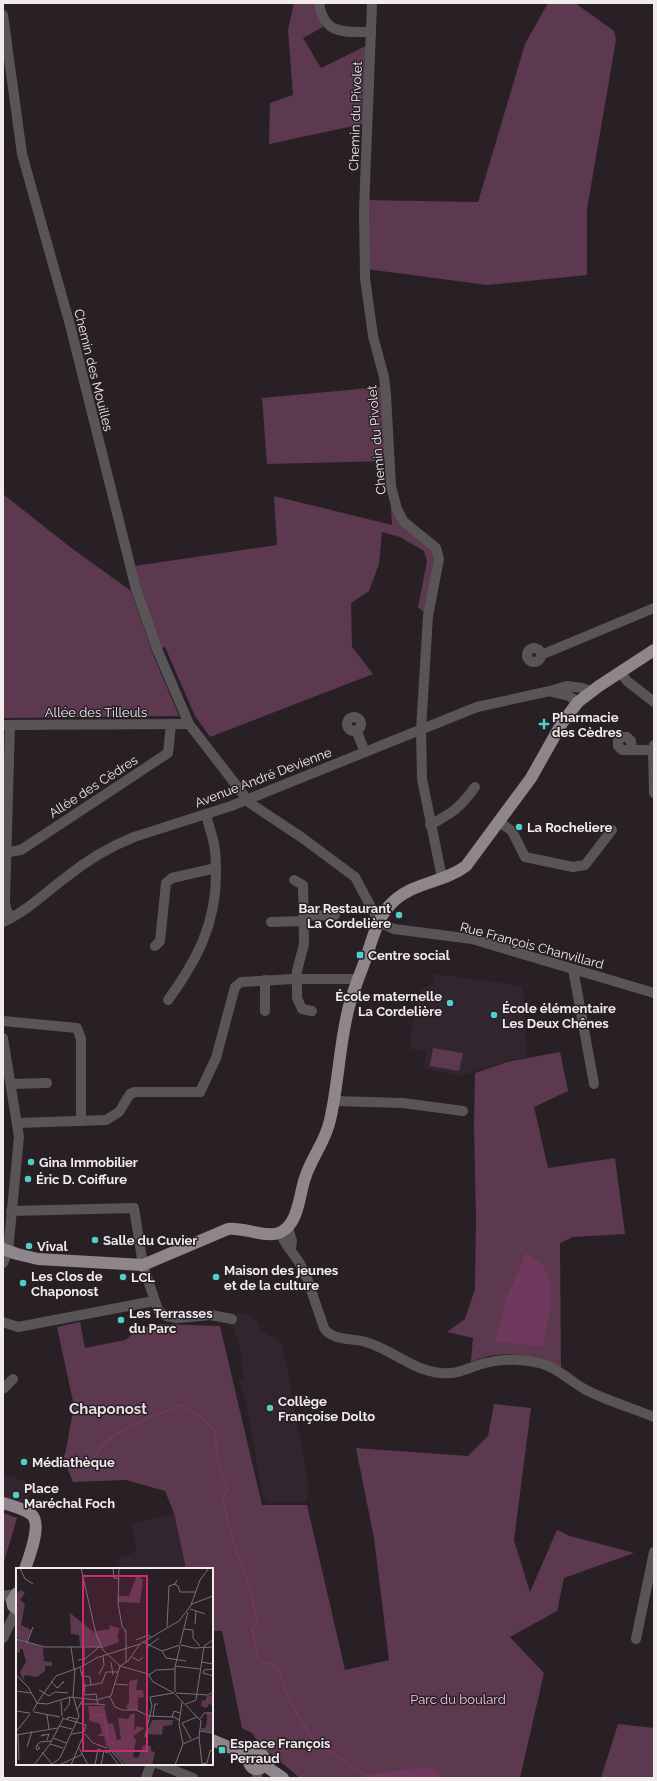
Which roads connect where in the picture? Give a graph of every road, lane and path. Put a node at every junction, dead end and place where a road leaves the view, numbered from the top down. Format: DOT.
graph roads {
  1 [pos="318,3"];
  2 [pos="372,3"];
  3 [pos="3,16"];
  4 [pos="371,32"];
  5 [pos="654,608"];
  6 [pos="654,650"];
  7 [pos="541,654"];
  8 [pos="620,672"];
  9 [pos="590,691"];
  10 [pos="550,692"];
  11 [pos="578,702"];
  12 [pos="654,702"];
  13 [pos="171,724"];
  14 [pos="189,724"];
  15 [pos="6,725"];
  16 [pos="421,729"];
  17 [pos="356,730"];
  18 [pos="653,748"];
  19 [pos="632,750"];
  20 [pos="365,752"];
  21 [pos="475,787"];
  22 [pos="654,793"];
  23 [pos="246,799"];
  24 [pos="206,814"];
  25 [pos="499,822"];
  26 [pos="430,825"];
  27 [pos="612,830"];
  28 [pos="5,853"];
  29 [pos="216,868"];
  30 [pos="442,878"];
  31 [pos="294,880"];
  32 [pos="335,915"];
  33 [pos="304,918"];
  34 [pos="7,920"];
  35 [pos="271,922"];
  36 [pos="379,922"];
  37 [pos="155,946"];
  38 [pos="573,969"];
  39 [pos="297,979"];
  40 [pos="358,979"];
  41 [pos="266,980"];
  42 [pos="654,993"];
  43 [pos="168,1000"];
  44 [pos="265,1011"];
  45 [pos="312,1011"];
  46 [pos="3,1021"];
  47 [pos="3,1038"];
  48 [pos="47,1083"];
  49 [pos="11,1084"];
  50 [pos="594,1084"];
  51 [pos="334,1101"];
  52 [pos="463,1111"];
  53 [pos="81,1121"];
  54 [pos="18,1123"];
  55 [pos="11,1211"];
  56 [pos="284,1230"];
  57 [pos="5,1250"];
  58 [pos="3,1263"];
  59 [pos="143,1265"];
  60 [pos="154,1301"];
  61 [pos="232,1319"];
  62 [pos="3,1322"];
  63 [pos="13,1379"];
  64 [pos="3,1389"];
  65 [pos="654,1417"];
  66 [pos="3,1503"];
  67 [pos="654,1552"];
  68 [pos="25,1568"];
  69 [pos="3,1596"];
  70 [pos="14,1602"];
  71 [pos="3,1638"];
  72 [pos="636,1638"];
  73 [pos="213,1740"];
  74 [pos="151,1765"];
  75 [pos="161,1765"];
  76 [pos="260,1771"];
  77 [pos="146,1778"];
  78 [pos="193,1778"];
  79 [pos="283,1778"];
  1 -- 4 [label="street"];
  2 -- 4 [label="street, Chemin du Pivolet"];
  3 -- 14 [label="street, Chemin des Mouilles"];
  4 -- 16 [label="street, Chemin du Pivolet"];
  5 -- 7 [label="street"];
  6 -- 8 [label="main road"];
  8 -- 9 [label="main road"];
  8 -- 12 [label="street"];
  9 -- 10 [label="street, Avenue André Devienne"];
  9 -- 11 [label="main road"];
  10 -- 11 [label="street, Avenue André Devienne"];
  10 -- 16 [label="street, Avenue André Devienne"];
  11 -- 25 [label="main road"];
  13 -- 14 [label="street, Allée des Tilleuls"];
  13 -- 15 [label="street, Allée des Tilleuls"];
  13 -- 28 [label="street, Allée des Cèdres"];
  14 -- 23 [label="street, Chemin des Mouilles"];
  15 -- 28 [label="street"];
  16 -- 20 [label="street, Avenue André Devienne"];
  16 -- 26 [label="street, Chemin du Pivolet"];
  17 -- 20 [label="street"];
  18 -- 19 [label="street"];
  18 -- 22 [label="street"];
  20 -- 23 [label="street, Avenue André Devienne"];
  21 -- 26 [label="street"];
  23 -- 24 [label="street, Avenue André Devienne"];
  23 -- 36 [label="street, Chemin des Mouilles"];
  24 -- 29 [label="street"];
  24 -- 34 [label="street, Avenue André Devienne"];
  25 -- 27 [label="street"];
  25 -- 30 [label="main road"];
  26 -- 30 [label="street, Chemin du Pivolet"];
  28 -- 34 [label="street"];
  29 -- 37 [label="street"];
  29 -- 43 [label="street"];
  30 -- 36 [label="main road"];
  31 -- 33 [label="street"];
  32 -- 33 [label="street"];
  33 -- 35 [label="street"];
  33 -- 39 [label="street"];
  36 -- 38 [label="street, Rue François Chanvillard"];
  36 -- 40 [label="main road"];
  38 -- 42 [label="street, Rue François Chanvillard"];
  38 -- 50 [label="street"];
  39 -- 40 [label="street"];
  39 -- 41 [label="street"];
  39 -- 45 [label="street"];
  40 -- 51 [label="main road"];
  41 -- 44 [label="street"];
  41 -- 53 [label="street"];
  46 -- 53 [label="street"];
  47 -- 49 [label="street"];
  48 -- 49 [label="street"];
  49 -- 54 [label="street"];
  51 -- 52 [label="street"];
  51 -- 56 [label="main road"];
  53 -- 54 [label="street"];
  54 -- 55 [label="street"];
  55 -- 57 [label="street"];
  55 -- 59 [label="street"];
  56 -- 59 [label="main road"];
  56 -- 65 [label="street"];
  57 -- 58 [label="street"];
  57 -- 59 [label="main road"];
  59 -- 60 [label="street"];
  60 -- 61 [label="street"];
  60 -- 62 [label="street"];
  63 -- 64 [label="street"];
  66 -- 68 [label="main road"];
  67 -- 72 [label="street"];
  69 -- 70 [label="street"];
  70 -- 71 [label="street"];
  73 -- 76 [label="main road"];
  74 -- 77 [label="street"];
  75 -- 78 [label="street"];
  76 -- 79 [label="main road"];
}
